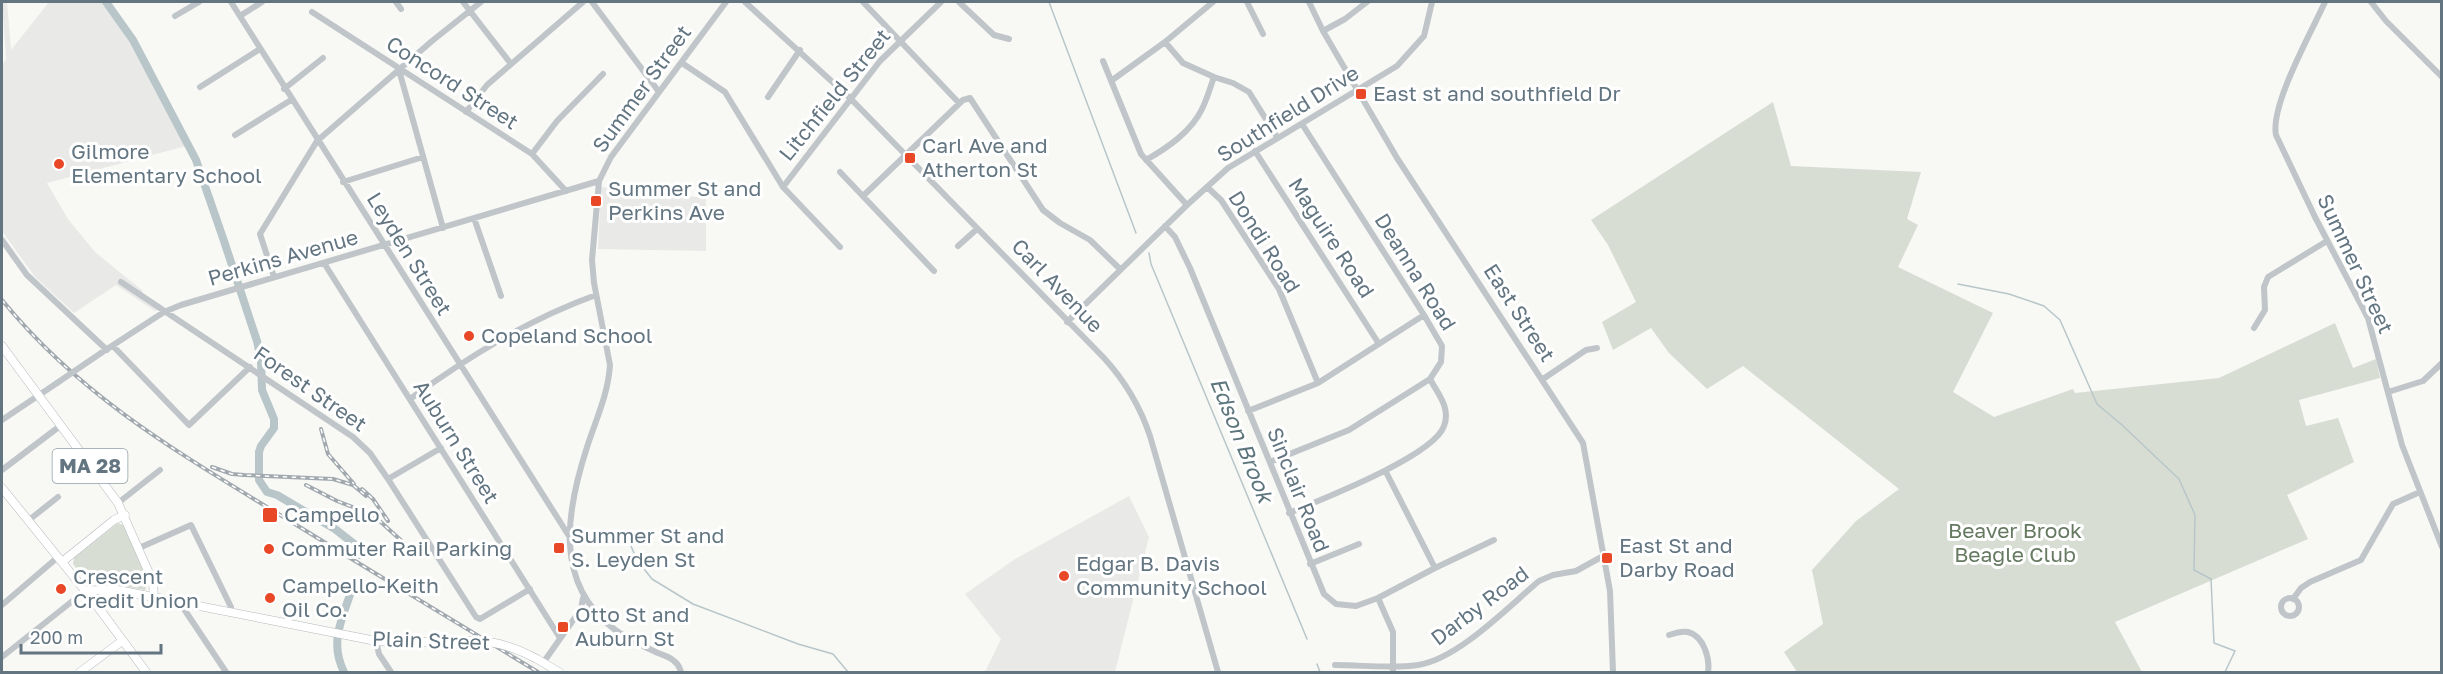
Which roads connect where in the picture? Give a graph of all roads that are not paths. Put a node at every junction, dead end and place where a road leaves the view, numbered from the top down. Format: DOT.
graph roads {
  1 [pos="199,2"];
  2 [pos="231,2"];
  3 [pos="262,2"];
  4 [pos="396,2"];
  5 [pos="463,2"];
  6 [pos="481,2"];
  7 [pos="583,2"];
  8 [pos="592,2"];
  9 [pos="745,2"];
  10 [pos="863,2"];
  11 [pos="941,2"];
  12 [pos="959,2"];
  13 [pos="1213,2"];
  14 [pos="1247,2"];
  15 [pos="1309,2"];
  16 [pos="1367,2"];
  17 [pos="1432,2"];
  18 [pos="2325,2"];
  19 [pos="2371,2"];
  20 [pos="722,3"];
  21 [pos="401,9"];
  22 [pos="470,10"];
  23 [pos="312,12"];
  24 [pos="175,16"];
  25 [pos="240,16"];
  26 [pos="1323,31"];
  27 [pos="1263,34"];
  28 [pos="1009,39"];
  29 [pos="900,40"];
  30 [pos="1165,42"];
  31 [pos="260,49"];
  32 [pos="800,50"];
  33 [pos="323,58"];
  34 [pos="1103,61"];
  35 [pos="682,63"];
  36 [pos="511,64"];
  37 [pos="398,69"];
  38 [pos="603,74"];
  39 [pos="1214,77"];
  40 [pos="2442,77"];
  41 [pos="1111,81"];
  42 [pos="200,87"];
  43 [pos="284,90"];
  44 [pos="1357,91"];
  45 [pos="659,92"];
  46 [pos="768,97"];
  47 [pos="851,99"];
  48 [pos="291,100"];
  49 [pos="959,103"];
  50 [pos="466,112"];
  51 [pos="1302,124"];
  52 [pos="235,135"];
  53 [pos="1277,137"];
  54 [pos="317,141"];
  55 [pos="1255,151"];
  56 [pos="532,154"];
  57 [pos="906,154"];
  58 [pos="423,158"];
  59 [pos="1146,160"];
  60 [pos="840,172"];
  61 [pos="598,181"];
  62 [pos="343,182"];
  63 [pos="783,187"];
  64 [pos="1207,187"];
  65 [pos="566,190"];
  66 [pos="863,196"];
  67 [pos="1187,205"];
  68 [pos="474,218"];
  69 [pos="1165,226"];
  70 [pos="443,228"];
  71 [pos="977,228"];
  72 [pos="2,240"];
  73 [pos="2327,241"];
  74 [pos="384,246"];
  75 [pos="958,246"];
  76 [pos="840,247"];
  77 [pos="324,263"];
  78 [pos="1120,269"];
  79 [pos="934,271"];
  80 [pos="274,277"];
  81 [pos="121,282"];
  82 [pos="596,295"];
  83 [pos="501,296"];
  84 [pos="164,312"];
  85 [pos="1424,315"];
  86 [pos="1067,322"];
  87 [pos="2254,328"];
  88 [pos="1378,344"];
  89 [pos="2,346"];
  90 [pos="1597,348"];
  91 [pos="107,350"];
  92 [pos="2442,363"];
  93 [pos="460,365"];
  94 [pos="250,367"];
  95 [pos="1430,379"];
  96 [pos="1543,379"];
  97 [pos="1318,383"];
  98 [pos="2388,392"];
  99 [pos="38,396"];
  100 [pos="410,399"];
  101 [pos="1248,411"];
  102 [pos="2,420"];
  103 [pos="60,426"];
  104 [pos="441,448"];
  105 [pos="1270,462"];
  106 [pos="2,470"];
  107 [pos="160,471"];
  108 [pos="1386,472"];
  109 [pos="388,478"];
  110 [pos="2,488"];
  111 [pos="2420,492"];
  112 [pos="58,497"];
  113 [pos="118,502"];
  114 [pos="1289,513"];
  115 [pos="125,515"];
  116 [pos="29,520"];
  117 [pos="569,537"];
  118 [pos="1494,540"];
  119 [pos="1359,544"];
  120 [pos="139,548"];
  121 [pos="2442,548"];
  122 [pos="1605,555"];
  123 [pos="60,559"];
  124 [pos="1310,564"];
  125 [pos="1435,568"];
  126 [pos="530,589"];
  127 [pos="85,591"];
  128 [pos="121,592"];
  129 [pos="583,597"];
  130 [pos="154,598"];
  131 [pos="1378,598"];
  132 [pos="2293,599"];
  133 [pos="95,603"];
  134 [pos="180,603"];
  135 [pos="2,605"];
  136 [pos="231,613"];
  137 [pos="1669,635"];
  138 [pos="560,638"];
  139 [pos="122,640"];
  140 [pos="376,641"];
  141 [pos="2,657"];
  142 [pos="540,661"];
  143 [pos="1335,665"];
  144 [pos="1393,669"];
  145 [pos="80,672"];
  146 [pos="146,672"];
  147 [pos="226,672"];
  148 [pos="391,672"];
  149 [pos="558,672"];
  150 [pos="681,672"];
  151 [pos="1218,672"];
  152 [pos="1613,672"];
  153 [pos="1707,672"];
  1 -- 24 [label="street"];
  2 -- 25 [label="street, Leyden Street"];
  3 -- 25 [label="street"];
  4 -- 21 [label="street"];
  5 -- 22 [label="street"];
  6 -- 22 [label="street"];
  7 -- 36 [label="street"];
  8 -- 45 [label="street"];
  9 -- 32 [label="street, Carl Avenue"];
  10 -- 29 [label="street"];
  11 -- 29 [label="street, Litchfield Street"];
  12 -- 28 [label="street"];
  13 -- 30 [label="street"];
  14 -- 27 [label="street"];
  15 -- 26 [label="street, East Street"];
  16 -- 26 [label="street"];
  17 -- 44 [label="street, Southfield Drive"];
  18 -- 73 [label="street, Summer Street"];
  19 -- 40 [label="street"];
  20 -- 35 [label="street, Summer Street"];
  22 -- 36 [label="street"];
  22 -- 37 [label="street"];
  23 -- 37 [label="street, Concord Street"];
  25 -- 31 [label="street, Leyden Street"];
  26 -- 44 [label="street, East Street"];
  29 -- 47 [label="street, Litchfield Street"];
  29 -- 49 [label="street"];
  30 -- 39 [label="street"];
  30 -- 41 [label="street"];
  31 -- 42 [label="street"];
  31 -- 43 [label="street, Leyden Street"];
  32 -- 46 [label="street"];
  32 -- 47 [label="street, Carl Avenue"];
  33 -- 43 [label="street"];
  34 -- 41 [label="street"];
  35 -- 45 [label="street, Summer Street"];
  35 -- 63 [label="street"];
  36 -- 50 [label="street"];
  37 -- 50 [label="street, Concord Street"];
  37 -- 54 [label="street"];
  37 -- 58 [label="street"];
  38 -- 56 [label="street"];
  39 -- 53 [label="street"];
  39 -- 59 [label="street"];
  41 -- 59 [label="street"];
  43 -- 48 [label="street, Leyden Street"];
  44 -- 51 [label="street, Southfield Drive"];
  44 -- 96 [label="street, East Street"];
  45 -- 61 [label="street, Summer Street"];
  47 -- 57 [label="street, Carl Avenue"];
  47 -- 63 [label="street, Litchfield Street"];
  48 -- 52 [label="street"];
  48 -- 54 [label="street, Leyden Street"];
  49 -- 57 [label="street"];
  49 -- 78 [label="street"];
  50 -- 56 [label="street, Concord Street"];
  51 -- 53 [label="street, Southfield Drive"];
  51 -- 85 [label="street, Deanna Road"];
  53 -- 55 [label="street, Southfield Drive"];
  54 -- 62 [label="street, Leyden Street"];
  54 -- 80 [label="street"];
  55 -- 64 [label="street, Southfield Drive"];
  55 -- 88 [label="street, Maguire Road"];
  56 -- 65 [label="street, Concord Street"];
  57 -- 66 [label="street"];
  57 -- 71 [label="street, Carl Avenue"];
  58 -- 62 [label="street"];
  58 -- 70 [label="street"];
  59 -- 67 [label="street"];
  60 -- 66 [label="street"];
  61 -- 65 [label="street, Perkins Avenue"];
  61 -- 82 [label="street, Summer Street"];
  62 -- 74 [label="street, Leyden Street"];
  63 -- 76 [label="street"];
  64 -- 67 [label="street, Southfield Drive"];
  64 -- 97 [label="street, Dondi Road"];
  65 -- 68 [label="street, Perkins Avenue"];
  66 -- 79 [label="street"];
  67 -- 69 [label="street, Southfield Drive"];
  68 -- 70 [label="street, Perkins Avenue"];
  68 -- 83 [label="street"];
  69 -- 78 [label="street, Southfield Drive"];
  69 -- 101 [label="street, Sinclair Road"];
  70 -- 74 [label="street, Perkins Avenue"];
  71 -- 75 [label="street"];
  71 -- 86 [label="street, Carl Avenue"];
  72 -- 91 [label="street"];
  73 -- 87 [label="street"];
  73 -- 98 [label="street, Summer Street"];
  74 -- 77 [label="street, Perkins Avenue"];
  74 -- 93 [label="street, Leyden Street"];
  77 -- 80 [label="street, Perkins Avenue"];
  77 -- 100 [label="street, Auburn Street"];
  78 -- 86 [label="street, Southfield Drive"];
  80 -- 84 [label="street, Perkins Avenue"];
  81 -- 84 [label="street, Forest Street"];
  82 -- 93 [label="street"];
  82 -- 117 [label="street, Summer Street"];
  84 -- 91 [label="street, Perkins Avenue"];
  84 -- 94 [label="street, Forest Street"];
  85 -- 88 [label="street"];
  85 -- 95 [label="street, Deanna Road"];
  86 -- 151 [label="street, Carl Avenue"];
  88 -- 97 [label="street"];
  89 -- 99 [label="main road, MA 28"];
  90 -- 96 [label="street"];
  91 -- 94 [label="street"];
  91 -- 99 [label="street, Perkins Avenue, bridge"];
  92 -- 98 [label="street"];
  93 -- 100 [label="street"];
  93 -- 117 [label="street, Leyden Street"];
  94 -- 109 [label="street, Forest Street"];
  95 -- 105 [label="street"];
  95 -- 108 [label="street"];
  96 -- 122 [label="street, East Street"];
  97 -- 101 [label="street"];
  98 -- 111 [label="street, Summer Street"];
  99 -- 102 [label="street, Perkins Avenue"];
  99 -- 103 [label="main road, MA 28"];
  100 -- 104 [label="street, Auburn Street"];
  101 -- 105 [label="street, Sinclair Road"];
  103 -- 106 [label="street"];
  103 -- 113 [label="main road, MA 28"];
  104 -- 109 [label="street"];
  104 -- 126 [label="street, Auburn Street"];
  105 -- 114 [label="street, Sinclair Road"];
  107 -- 113 [label="street"];
  108 -- 114 [label="street"];
  108 -- 125 [label="street"];
  109 -- 126 [label="street, Forest Street"];
  110 -- 116 [label="main road"];
  111 -- 121 [label="street, Summer Street"];
  111 -- 132 [label="street"];
  112 -- 116 [label="street"];
  113 -- 115 [label="main road, MA 28"];
  114 -- 124 [label="street, Sinclair Road"];
  115 -- 120 [label="main road, MA 28"];
  115 -- 123 [label="main road"];
  116 -- 123 [label="main road"];
  117 -- 129 [label="street, Summer Street"];
  118 -- 125 [label="street, Sinclair Road"];
  119 -- 124 [label="street"];
  120 -- 130 [label="main road, MA 28"];
  120 -- 136 [label="street"];
  122 -- 144 [label="street, Darby Road"];
  122 -- 152 [label="street, East Street"];
  123 -- 127 [label="main road"];
  123 -- 135 [label="street"];
  124 -- 131 [label="street, Sinclair Road"];
  125 -- 131 [label="street, Sinclair Road"];
  126 -- 138 [label="street, Auburn Street"];
  127 -- 128 [label="main road, Plain Street"];
  127 -- 133 [label="main road"];
  127 -- 141 [label="street"];
  128 -- 130 [label="main road, Plain Street"];
  128 -- 133 [label="main road"];
  129 -- 138 [label="street"];
  129 -- 150 [label="street, Summer Street"];
  130 -- 134 [label="main road, Plain Street"];
  131 -- 144 [label="street"];
  133 -- 139 [label="main road"];
  134 -- 136 [label="main road, Plain Street"];
  134 -- 147 [label="street"];
  136 -- 140 [label="main road, Plain Street"];
  137 -- 153 [label="street"];
  138 -- 142 [label="street"];
  139 -- 145 [label="main road"];
  139 -- 146 [label="main road"];
  140 -- 142 [label="main road, Plain Street, bridge"];
  140 -- 148 [label="street"];
  142 -- 149 [label="main road, Plain Street"];
  143 -- 144 [label="street, Darby Road"];
}
